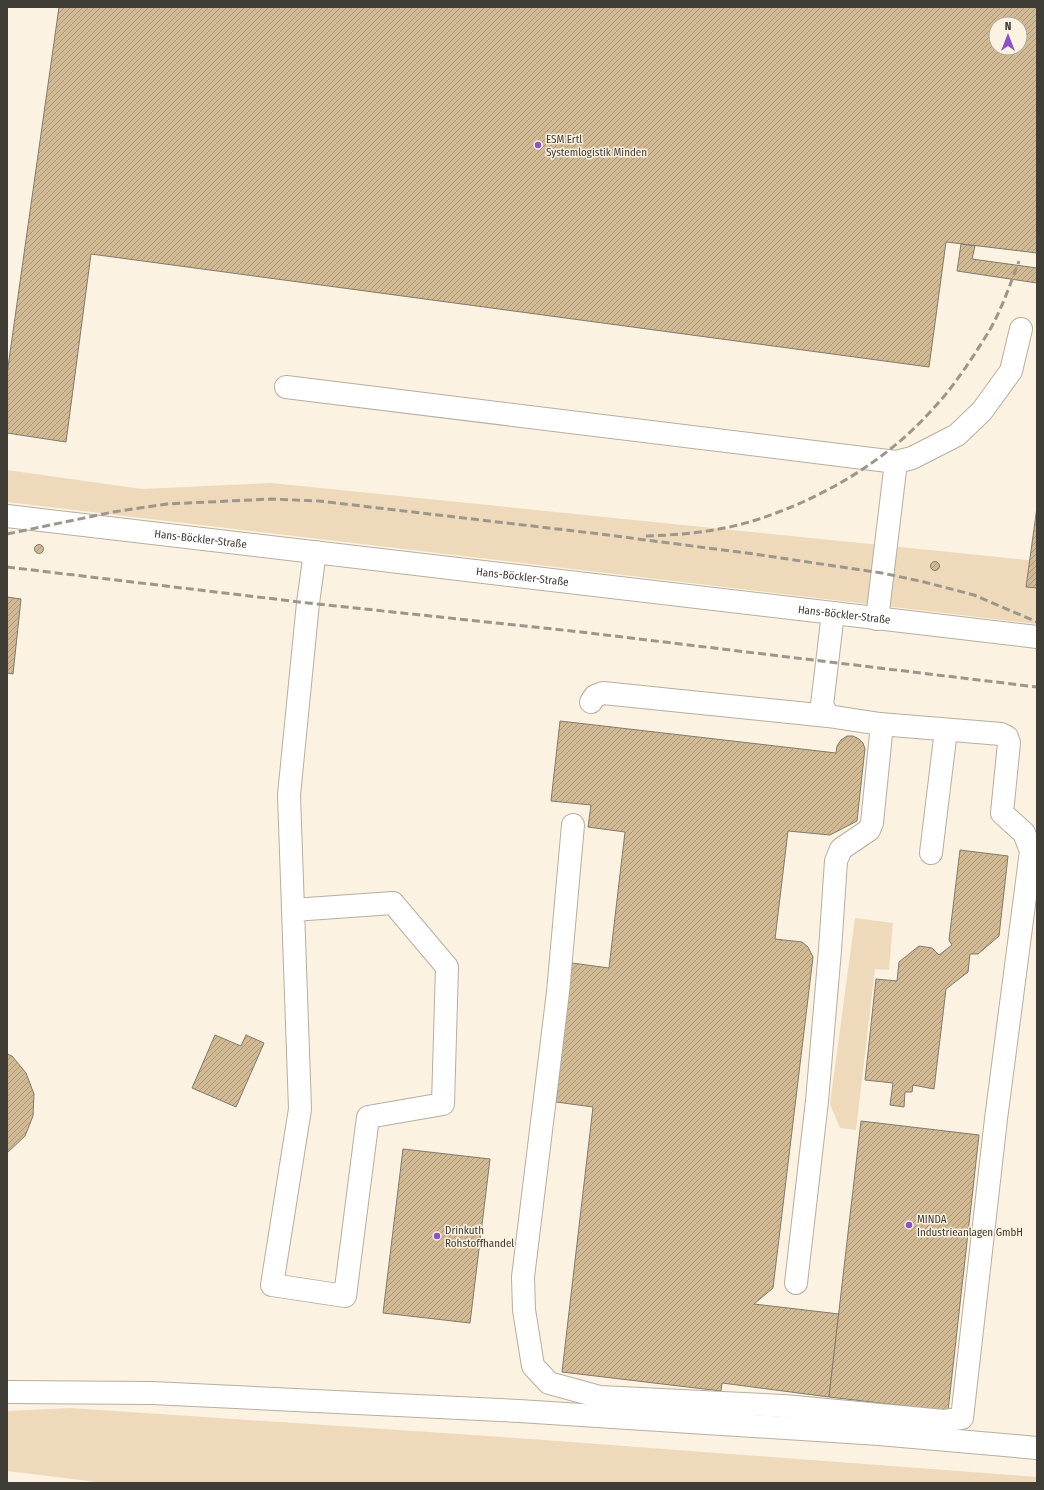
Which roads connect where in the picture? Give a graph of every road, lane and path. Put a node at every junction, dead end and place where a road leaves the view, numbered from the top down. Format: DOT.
graph roads {
  1 [pos="1021,329"];
  2 [pos="286,387"];
  3 [pos="896,462"];
  4 [pos="7,516"];
  5 [pos="315,552"];
  6 [pos="833,613"];
  7 [pos="877,619"];
  8 [pos="1037,637"];
  9 [pos="591,702"];
  10 [pos="828,716"];
  11 [pos="880,724"];
  12 [pos="946,730"];
  13 [pos="573,825"];
  14 [pos="931,853"];
  15 [pos="294,910"];
  16 [pos="796,1283"];
  17 [pos="7,1392"];
  18 [pos="1037,1448"];
  1 -- 3 [label="street"];
  2 -- 3 [label="street"];
  3 -- 7 [label="street"];
  4 -- 5 [label="street, Hans-Böckler-Straße"];
  5 -- 6 [label="street, Hans-Böckler-Straße"];
  5 -- 15 [label="street"];
  6 -- 7 [label="street, Hans-Böckler-Straße"];
  6 -- 10 [label="street"];
  7 -- 8 [label="street, Hans-Böckler-Straße"];
  9 -- 10 [label="street"];
  10 -- 11 [label="street"];
  11 -- 12 [label="street"];
  11 -- 16 [label="street"];
  12 -- 13 [label="street"];
  12 -- 14 [label="street"];
  15 -- 15 [label="street"];
  17 -- 18 [label="street"];
}
